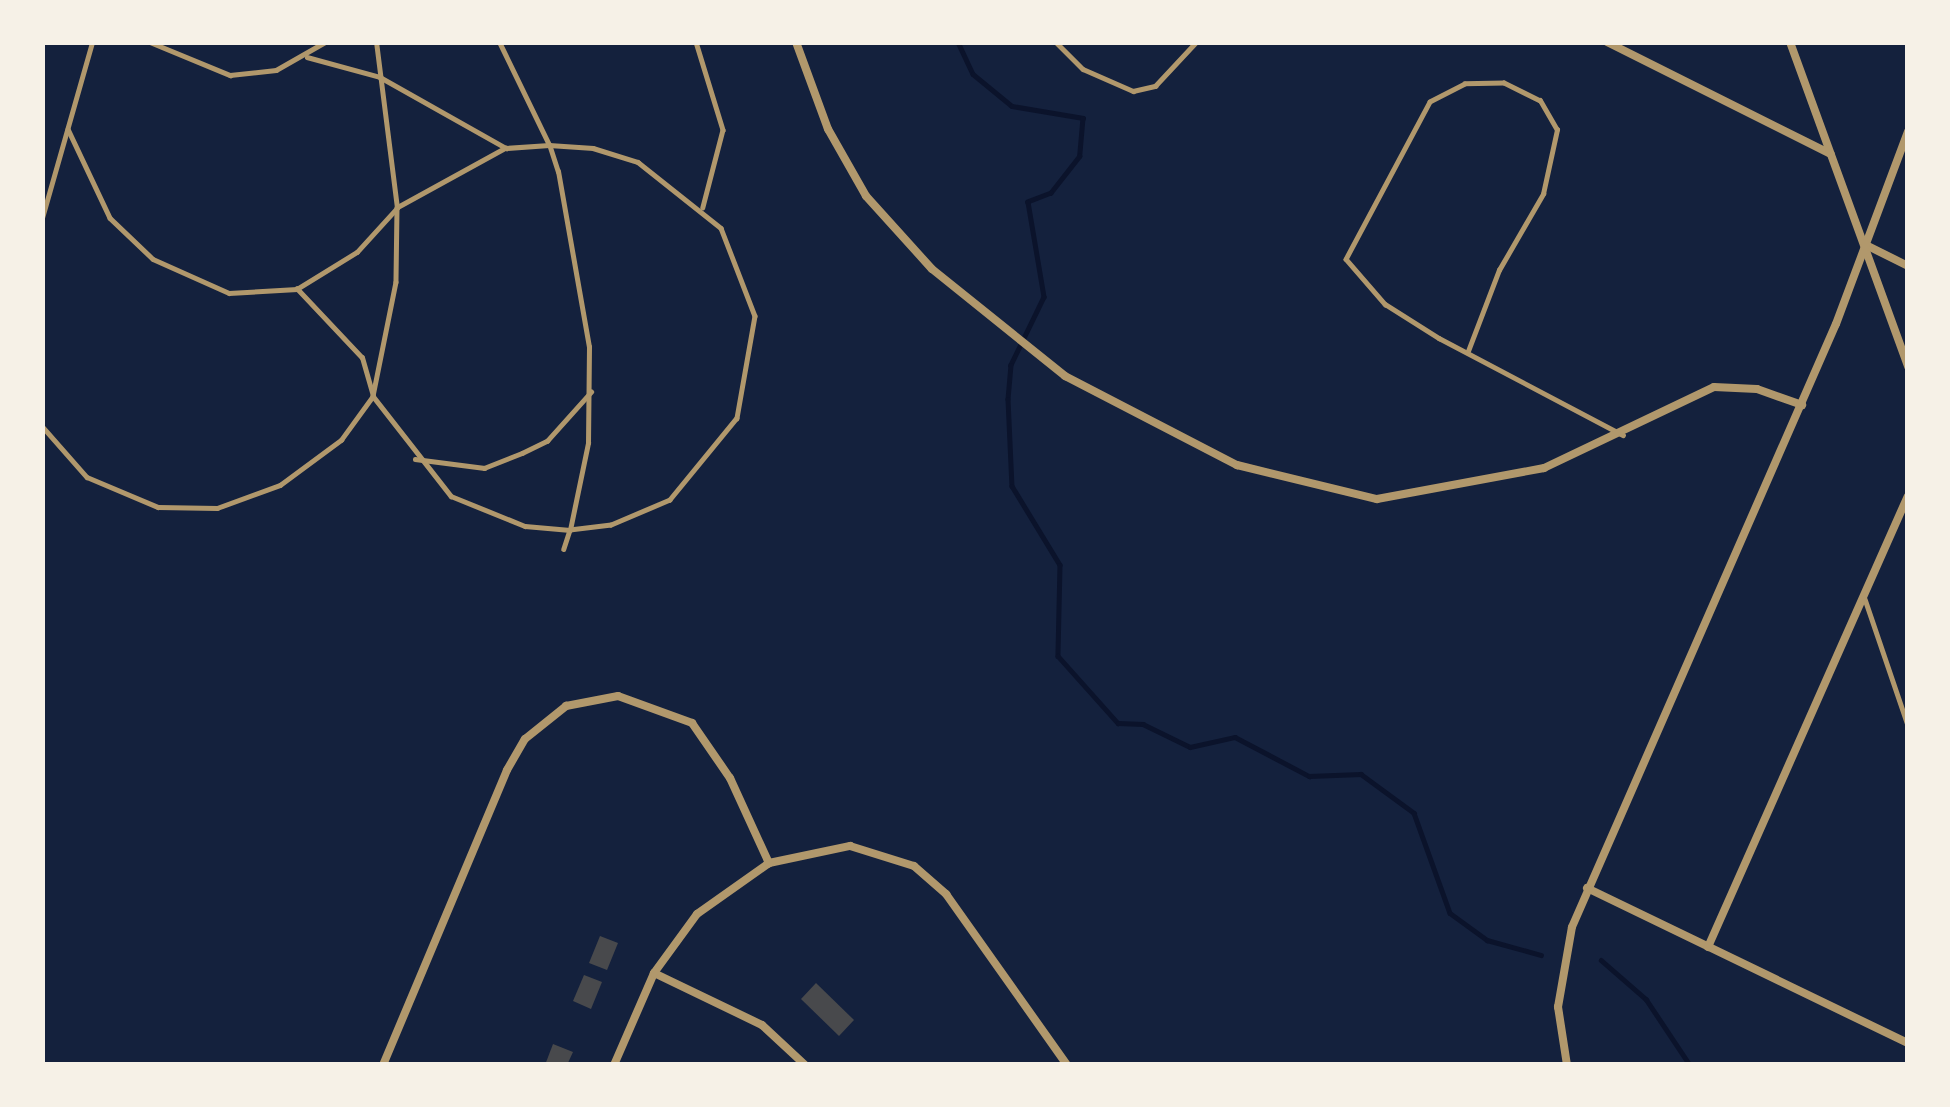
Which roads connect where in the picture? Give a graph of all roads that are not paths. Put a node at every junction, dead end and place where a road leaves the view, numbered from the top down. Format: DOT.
graph roads {
  1 [pos="92,42"];
  2 [pos="150,42"];
  3 [pos="325,42"];
  4 [pos="376,42"];
  5 [pos="499,42"];
  6 [pos="696,42"];
  7 [pos="796,42"];
  8 [pos="1056,42"];
  9 [pos="1196,42"];
  10 [pos="1607,42"];
  11 [pos="1790,42"];
  12 [pos="307,57"];
  13 [pos="380,77"];
  14 [pos="68,129"];
  15 [pos="1908,131"];
  16 [pos="549,145"];
  17 [pos="506,148"];
  18 [pos="1908,152"];
  19 [pos="1832,154"];
  20 [pos="1897,156"];
  21 [pos="703,207"];
  22 [pos="397,208"];
  23 [pos="42,218"];
  24 [pos="1865,245"];
  25 [pos="1908,266"];
  26 [pos="297,289"];
  27 [pos="1468,351"];
  28 [pos="1908,367"];
  29 [pos="591,391"];
  30 [pos="374,396"];
  31 [pos="1802,405"];
  32 [pos="42,426"];
  33 [pos="1623,435"];
  34 [pos="415,459"];
  35 [pos="1908,496"];
  36 [pos="570,530"];
  37 [pos="564,549"];
  38 [pos="1864,594"];
  39 [pos="1908,725"];
  40 [pos="769,862"];
  41 [pos="1587,888"];
  42 [pos="1708,946"];
  43 [pos="654,973"];
  44 [pos="1908,1042"];
  45 [pos="382,1065"];
  46 [pos="614,1065"];
  47 [pos="805,1065"];
  48 [pos="1067,1065"];
  49 [pos="1568,1065"];
  1 -- 14 [label="lane"];
  2 -- 12 [label="lane"];
  3 -- 12 [label="lane"];
  4 -- 13 [label="lane"];
  5 -- 16 [label="lane"];
  6 -- 21 [label="lane"];
  7 -- 33 [label="street"];
  8 -- 9 [label="lane"];
  10 -- 19 [label="street"];
  11 -- 19 [label="street"];
  12 -- 13 [label="lane"];
  13 -- 17 [label="lane"];
  13 -- 22 [label="lane"];
  14 -- 23 [label="lane"];
  14 -- 26 [label="lane"];
  15 -- 20 [label="street"];
  16 -- 17 [label="lane"];
  16 -- 21 [label="lane"];
  16 -- 29 [label="lane"];
  17 -- 22 [label="lane"];
  18 -- 20 [label="street"];
  19 -- 24 [label="street"];
  20 -- 24 [label="street"];
  21 -- 36 [label="lane"];
  22 -- 26 [label="lane"];
  22 -- 30 [label="lane"];
  24 -- 25 [label="street"];
  24 -- 28 [label="street"];
  24 -- 31 [label="street"];
  26 -- 30 [label="lane"];
  27 -- 27 [label="lane"];
  27 -- 33 [label="lane"];
  29 -- 34 [label="lane"];
  29 -- 36 [label="lane"];
  30 -- 32 [label="lane"];
  30 -- 34 [label="lane"];
  31 -- 33 [label="street"];
  31 -- 41 [label="street"];
  34 -- 36 [label="lane"];
  35 -- 38 [label="street"];
  36 -- 37 [label="lane"];
  38 -- 39 [label="lane"];
  38 -- 42 [label="street"];
  40 -- 43 [label="street"];
  40 -- 45 [label="street"];
  40 -- 48 [label="street"];
  41 -- 42 [label="street"];
  41 -- 49 [label="street"];
  42 -- 44 [label="street"];
  43 -- 46 [label="street"];
  43 -- 47 [label="street"];
}
